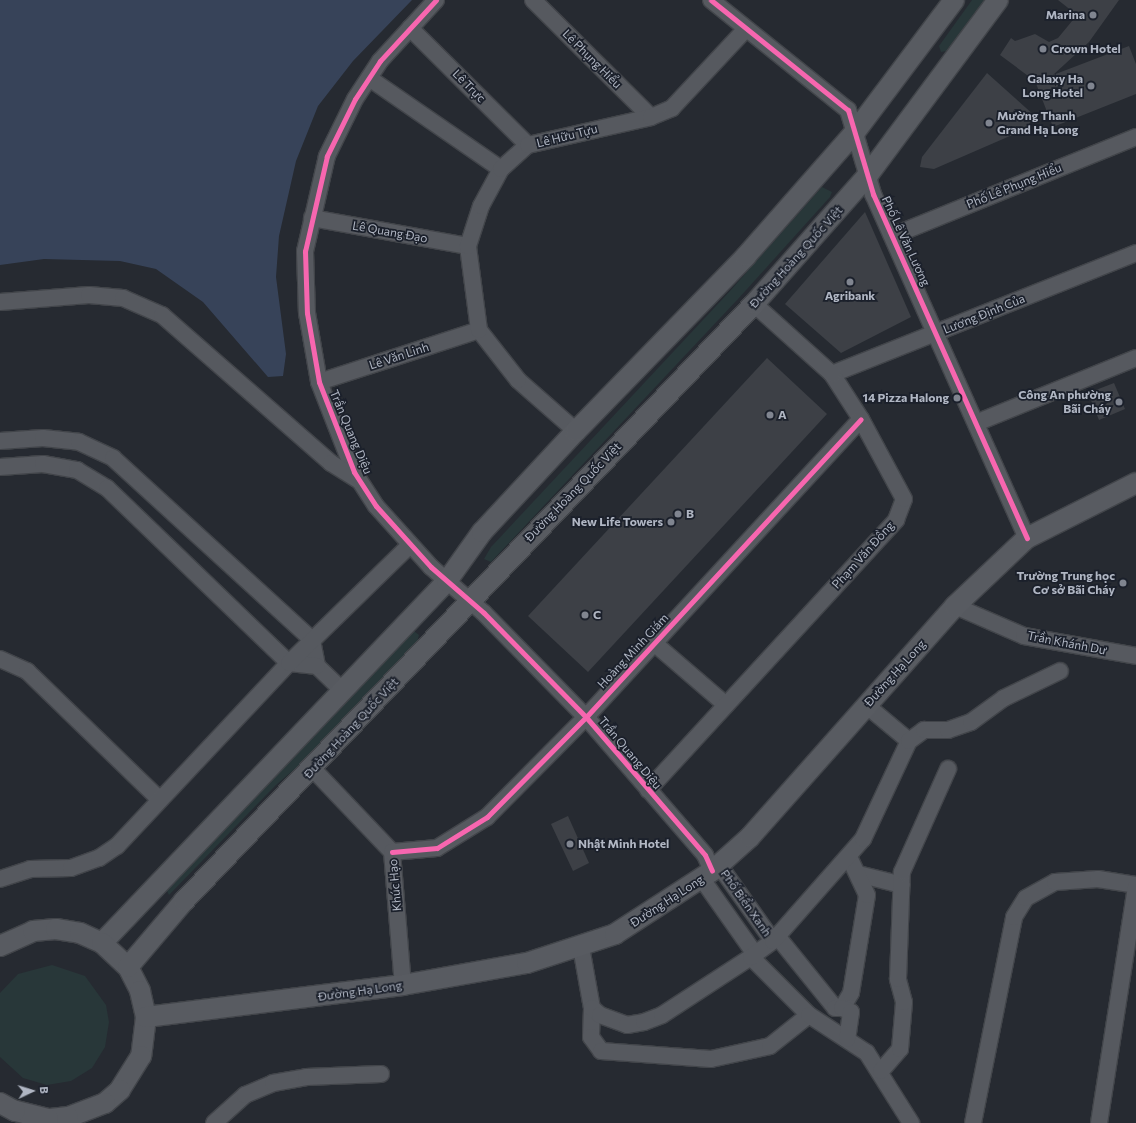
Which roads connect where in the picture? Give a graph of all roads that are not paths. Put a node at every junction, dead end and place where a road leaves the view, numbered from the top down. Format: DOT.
graph roads {
  1 [pos="436,0"];
  2 [pos="533,0"];
  3 [pos="954,0"];
  4 [pos="998,0"];
  5 [pos="714,1"];
  6 [pos="410,28"];
  7 [pos="746,29"];
  8 [pos="369,78"];
  9 [pos="651,117"];
  10 [pos="855,132"];
  11 [pos="1136,137"];
  12 [pos="528,145"];
  13 [pos="501,168"];
  14 [pos="868,175"];
  15 [pos="312,218"];
  16 [pos="892,236"];
  17 [pos="468,246"];
  18 [pos="1136,253"];
  19 [pos="0,302"];
  20 [pos="754,304"];
  21 [pos="479,330"];
  22 [pos="937,333"];
  23 [pos="1136,358"];
  24 [pos="832,374"];
  25 [pos="319,382"];
  26 [pos="861,418"];
  27 [pos="976,423"];
  28 [pos="576,431"];
  29 [pos="0,441"];
  30 [pos="79,442"];
  31 [pos="0,467"];
  32 [pos="77,470"];
  33 [pos="360,482"];
  34 [pos="1136,483"];
  35 [pos="1027,538"];
  36 [pos="410,545"];
  37 [pos="447,581"];
  38 [pos="470,600"];
  39 [pos="955,606"];
  40 [pos="312,640"];
  41 [pos="654,643"];
  42 [pos="1136,656"];
  43 [pos="0,658"];
  44 [pos="289,663"];
  45 [pos="317,666"];
  46 [pos="1060,671"];
  47 [pos="343,691"];
  48 [pos="726,705"];
  49 [pos="866,705"];
  50 [pos="586,717"];
  51 [pos="909,741"];
  52 [pos="313,769"];
  53 [pos="948,769"];
  54 [pos="648,790"];
  55 [pos="160,800"];
  56 [pos="392,852"];
  57 [pos="849,857"];
  58 [pos="711,872"];
  59 [pos="858,874"];
  60 [pos="0,879"];
  61 [pos="902,886"];
  62 [pos="1136,886"];
  63 [pos="775,939"];
  64 [pos="102,943"];
  65 [pos="0,946"];
  66 [pos="581,947"];
  67 [pos="753,956"];
  68 [pos="128,967"];
  69 [pos="403,985"];
  70 [pos="818,987"];
  71 [pos="592,1008"];
  72 [pos="842,1008"];
  73 [pos="805,1010"];
  74 [pos="146,1017"];
  75 [pos="847,1039"];
  76 [pos="881,1071"];
  77 [pos="381,1074"];
  78 [pos="0,1103"];
  79 [pos="48,1121"];
  80 [pos="214,1123"];
  81 [pos="911,1123"];
  82 [pos="973,1123"];
  83 [pos="1099,1123"];
  1 -- 6 [label="street, Trần Quang Diệu"];
  2 -- 9 [label="street, Lê Phụng Hiểu"];
  3 -- 10 [label="main road"];
  4 -- 14 [label="main road, Đường Hoàng Quốc Việt"];
  5 -- 7 [label="street, Phố Lê Văn Lương"];
  6 -- 8 [label="street, Trần Quang Diệu"];
  6 -- 12 [label="street, Lê Trực"];
  7 -- 9 [label="street, Lê Hữu Tựu"];
  7 -- 10 [label="street, Phố Lê Văn Lương"];
  8 -- 13 [label="street"];
  8 -- 15 [label="street, Trần Quang Diệu"];
  9 -- 12 [label="street, Lê Hữu Tựu"];
  10 -- 14 [label="street, Phố Lê Văn Lương"];
  10 -- 28 [label="main road"];
  11 -- 16 [label="street, Phố Lê Phụng Hiểu"];
  12 -- 13 [label="street, Lê Hữu Tựu"];
  13 -- 17 [label="street, Lê Hữu Tựu"];
  14 -- 16 [label="street, Phố Lê Văn Lương"];
  14 -- 20 [label="main road, Đường Hoàng Quốc Việt"];
  15 -- 17 [label="street, Lê Quang Đạo"];
  15 -- 25 [label="street, Trần Quang Diệu"];
  16 -- 22 [label="street, Phố Lê Văn Lương"];
  17 -- 21 [label="street, Lê Hữu Tựu"];
  18 -- 22 [label="street, Lương Định Của"];
  19 -- 33 [label="street"];
  20 -- 24 [label="street, Phạm Văn Đồng"];
  20 -- 38 [label="main road, Đường Hoàng Quốc Việt"];
  21 -- 25 [label="street, Lê Văn Linh"];
  21 -- 28 [label="street"];
  22 -- 24 [label="street, Lương Định Của"];
  22 -- 27 [label="street, Phố Lê Văn Lương"];
  23 -- 27 [label="street"];
  24 -- 26 [label="street, Phạm Văn Đồng"];
  25 -- 33 [label="street, Trần Quang Diệu"];
  26 -- 41 [label="street, Hoàng Minh Giám"];
  26 -- 48 [label="street, Phạm Văn Đồng"];
  27 -- 35 [label="street, Phố Lê Văn Lương"];
  28 -- 37 [label="main road"];
  29 -- 30 [label="street"];
  30 -- 32 [label="street"];
  30 -- 40 [label="street"];
  31 -- 32 [label="street"];
  32 -- 44 [label="street"];
  33 -- 36 [label="street, Trần Quang Diệu"];
  34 -- 35 [label="main road, Đường Hạ Long"];
  35 -- 39 [label="main road, Đường Hạ Long"];
  36 -- 37 [label="street, Trần Quang Diệu"];
  36 -- 40 [label="street"];
  37 -- 38 [label="street, Trần Quang Diệu"];
  37 -- 47 [label="main road"];
  38 -- 50 [label="street, Trần Quang Diệu"];
  38 -- 52 [label="main road, Đường Hoàng Quốc Việt"];
  39 -- 42 [label="street, Trần Khánh Dư"];
  39 -- 49 [label="main road, Đường Hạ Long"];
  40 -- 44 [label="street"];
  40 -- 45 [label="street"];
  41 -- 48 [label="street"];
  41 -- 50 [label="street, Hoàng Minh Giám"];
  43 -- 55 [label="street"];
  44 -- 45 [label="street"];
  44 -- 55 [label="street"];
  45 -- 47 [label="street"];
  46 -- 51 [label="street"];
  47 -- 64 [label="main road"];
  48 -- 54 [label="street, Phạm Văn Đồng"];
  49 -- 51 [label="street"];
  49 -- 58 [label="main road, Đường Hạ Long"];
  50 -- 54 [label="street, Trần Quang Diệu"];
  50 -- 56 [label="street, Hoàng Minh Giám"];
  51 -- 57 [label="street"];
  52 -- 56 [label="street, Khúc Hạo"];
  52 -- 68 [label="main road, Đường Hoàng Quốc Việt"];
  53 -- 61 [label="street"];
  54 -- 58 [label="street, Trần Quang Diệu"];
  55 -- 60 [label="street"];
  56 -- 69 [label="street, Khúc Hạo"];
  57 -- 59 [label="street"];
  57 -- 63 [label="street"];
  58 -- 63 [label="street, Phố Biển Xanh"];
  58 -- 66 [label="main road, Đường Hạ Long"];
  58 -- 67 [label="street, Phố Biển Xanh"];
  59 -- 61 [label="street"];
  59 -- 72 [label="street"];
  61 -- 76 [label="street"];
  62 -- 82 [label="street"];
  62 -- 83 [label="street"];
  63 -- 67 [label="street"];
  63 -- 70 [label="street, Phố Biển Xanh"];
  64 -- 65 [label="main road"];
  64 -- 68 [label="main road"];
  66 -- 69 [label="main road, Đường Hạ Long"];
  66 -- 71 [label="street"];
  67 -- 71 [label="street"];
  67 -- 73 [label="street, Phố Biển Xanh"];
  68 -- 74 [label="main road"];
  69 -- 74 [label="main road, Đường Hạ Long"];
  70 -- 72 [label="street, Phố Biển Xanh"];
  70 -- 73 [label="street"];
  71 -- 73 [label="street"];
  72 -- 75 [label="street"];
  73 -- 75 [label="street, Phố Biển Xanh"];
  74 -- 79 [label="main road"];
  75 -- 76 [label="street, Phố Biển Xanh"];
  76 -- 81 [label="street, Phố Biển Xanh"];
  77 -- 80 [label="street"];
  78 -- 79 [label="main road"];
}
